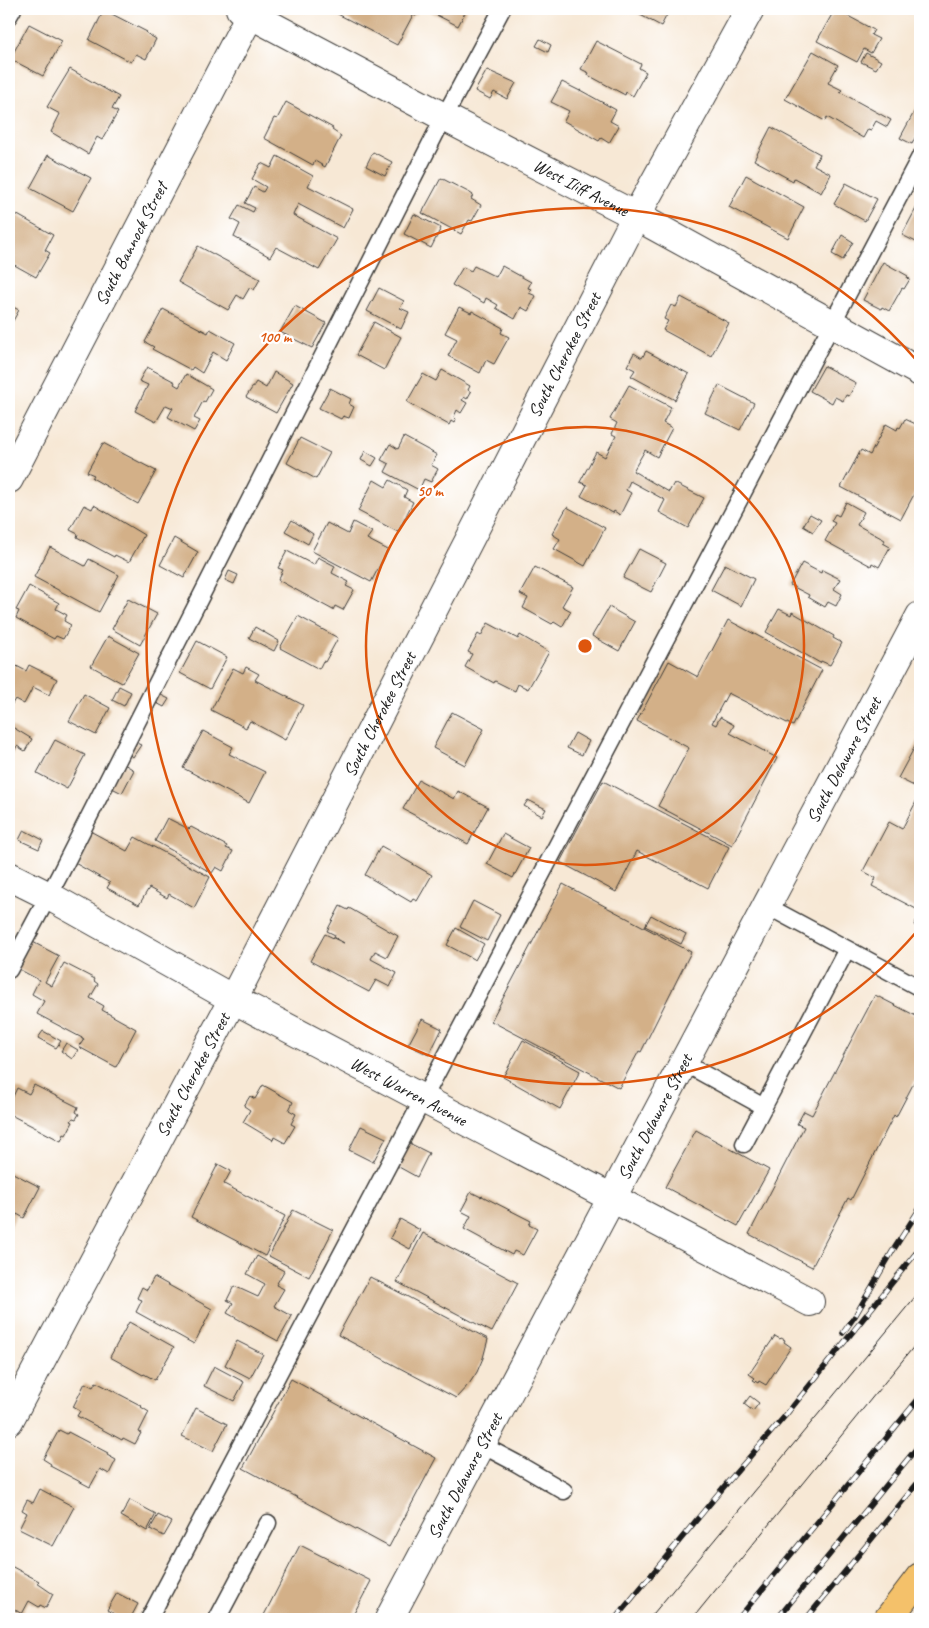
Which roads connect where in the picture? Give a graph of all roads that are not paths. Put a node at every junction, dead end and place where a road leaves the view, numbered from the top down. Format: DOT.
graph roads {
  1 [pos="13,9"];
  2 [pos="502,9"];
  3 [pos="750,9"];
  4 [pos="248,11"];
  5 [pos="9,16"];
  6 [pos="444,117"];
  7 [pos="920,156"];
  8 [pos="636,216"];
  9 [pos="832,323"];
  10 [pos="920,372"];
  11 [pos="9,479"];
  12 [pos="920,616"];
  13 [pos="9,876"];
  14 [pos="48,896"];
  15 [pos="767,906"];
  16 [pos="847,949"];
  17 [pos="9,970"];
  18 [pos="920,988"];
  19 [pos="233,999"];
  20 [pos="684,1063"];
  21 [pos="424,1099"];
  22 [pos="764,1107"];
  23 [pos="744,1144"];
  24 [pos="613,1198"];
  25 [pos="810,1302"];
  26 [pos="9,1421"];
  27 [pos="482,1445"];
  28 [pos="564,1491"];
  29 [pos="268,1523"];
  30 [pos="920,1577"];
  31 [pos="149,1619"];
  32 [pos="217,1619"];
  33 [pos="390,1619"];
  34 [pos="888,1619"];
  1 -- 5 [label="lane"];
  2 -- 6 [label="lane"];
  3 -- 8 [label="street, South Cherokee Street"];
  4 -- 6 [label="street, West Iliff Avenue"];
  4 -- 11 [label="street, South Bannock Street"];
  6 -- 8 [label="street, West Iliff Avenue"];
  6 -- 14 [label="lane"];
  7 -- 9 [label="lane"];
  8 -- 9 [label="street, West Iliff Avenue"];
  8 -- 19 [label="street, South Cherokee Street"];
  9 -- 10 [label="street, West Iliff Avenue"];
  9 -- 21 [label="lane"];
  12 -- 15 [label="street, South Delaware Street"];
  13 -- 14 [label="street, West Warren Avenue"];
  14 -- 17 [label="lane"];
  14 -- 19 [label="street, West Warren Avenue"];
  15 -- 16 [label="lane"];
  15 -- 20 [label="street, South Delaware Street"];
  16 -- 18 [label="lane"];
  16 -- 22 [label="lane"];
  19 -- 21 [label="street, West Warren Avenue"];
  19 -- 26 [label="street, South Cherokee Street"];
  20 -- 22 [label="lane"];
  20 -- 24 [label="street, South Delaware Street"];
  21 -- 24 [label="street, West Warren Avenue"];
  21 -- 31 [label="lane"];
  22 -- 23 [label="lane"];
  24 -- 25 [label="street, West Warren Avenue"];
  24 -- 27 [label="street, South Delaware Street"];
  27 -- 28 [label="lane"];
  27 -- 33 [label="street, South Delaware Street"];
  29 -- 32 [label="lane"];
  30 -- 34 [label="highway"];
}
